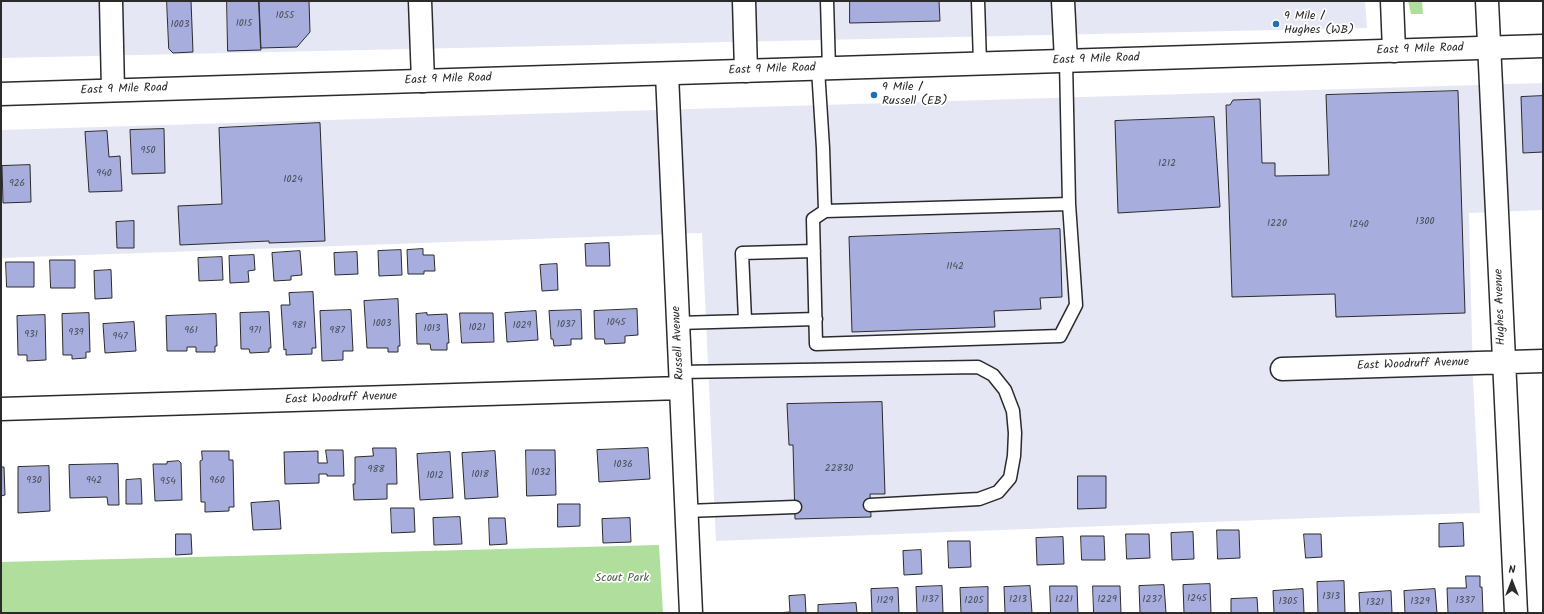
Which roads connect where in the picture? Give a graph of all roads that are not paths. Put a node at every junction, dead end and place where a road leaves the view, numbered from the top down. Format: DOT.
graph roads {
  1 [pos="111,1"];
  2 [pos="420,1"];
  3 [pos="744,1"];
  4 [pos="827,1"];
  5 [pos="978,1"];
  6 [pos="1063,1"];
  7 [pos="1392,1"];
  8 [pos="1487,1"];
  9 [pos="1543,46"];
  10 [pos="1489,48"];
  11 [pos="1394,52"];
  12 [pos="1066,61"];
  13 [pos="980,63"];
  14 [pos="824,69"];
  15 [pos="746,71"];
  16 [pos="667,74"];
  17 [pos="423,81"];
  18 [pos="113,90"];
  19 [pos="1,94"];
  20 [pos="1069,204"];
  21 [pos="825,211"];
  22 [pos="814,251"];
  23 [pos="816,319"];
  24 [pos="745,320"];
  25 [pos="678,323"];
  26 [pos="1543,361"];
  27 [pos="1503,362"];
  28 [pos="1282,369"];
  29 [pos="681,380"];
  30 [pos="1,409"];
  31 [pos="870,505"];
  32 [pos="795,507"];
  33 [pos="686,511"];
  34 [pos="691,613"];
  35 [pos="1516,613"];
  1 -- 18 [label="street"];
  2 -- 17 [label="street"];
  3 -- 15 [label="street"];
  4 -- 14 [label="lane"];
  5 -- 13 [label="lane"];
  6 -- 12 [label="street"];
  7 -- 11 [label="street"];
  8 -- 10 [label="street, Hughes Avenue"];
  9 -- 10 [label="street, East 9 Mile Road"];
  10 -- 11 [label="street, East 9 Mile Road"];
  10 -- 27 [label="street, Hughes Avenue"];
  11 -- 12 [label="street, East 9 Mile Road"];
  12 -- 13 [label="street, East 9 Mile Road"];
  12 -- 20 [label="lane"];
  13 -- 14 [label="street, East 9 Mile Road"];
  14 -- 15 [label="street, East 9 Mile Road"];
  14 -- 21 [label="lane"];
  15 -- 16 [label="street, East 9 Mile Road"];
  16 -- 17 [label="street, East 9 Mile Road"];
  16 -- 25 [label="street, Russell Avenue"];
  17 -- 18 [label="street, East 9 Mile Road"];
  18 -- 19 [label="street, East 9 Mile Road"];
  20 -- 21 [label="lane"];
  20 -- 23 [label="lane"];
  21 -- 22 [label="lane"];
  22 -- 23 [label="lane"];
  22 -- 24 [label="lane"];
  23 -- 24 [label="lane"];
  24 -- 25 [label="lane"];
  25 -- 29 [label="street, Russell Avenue"];
  26 -- 27 [label="street, East Woodruff Avenue"];
  27 -- 28 [label="street, East Woodruff Avenue"];
  27 -- 35 [label="street, Hughes Avenue"];
  29 -- 30 [label="street, East Woodruff Avenue"];
  29 -- 31 [label="lane"];
  29 -- 33 [label="street, Russell Avenue"];
  32 -- 33 [label="lane"];
  33 -- 34 [label="street, Russell Avenue"];
}
